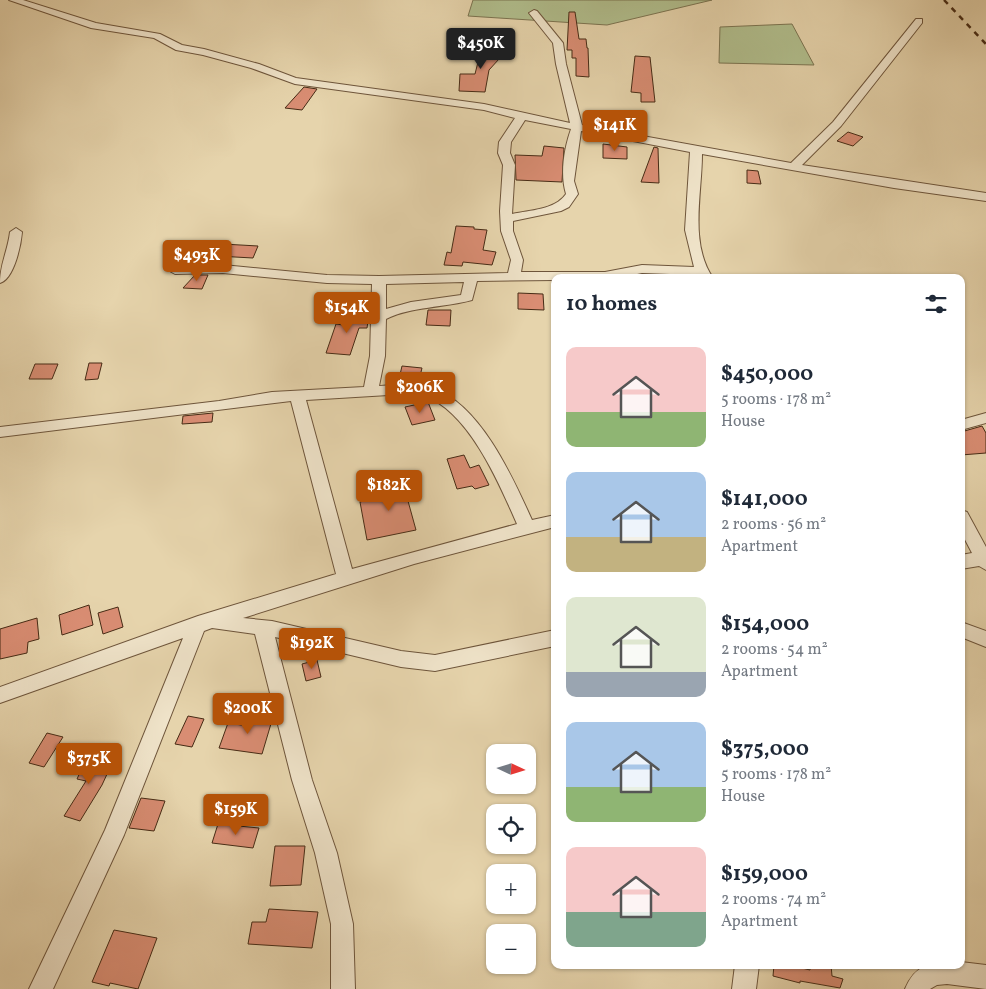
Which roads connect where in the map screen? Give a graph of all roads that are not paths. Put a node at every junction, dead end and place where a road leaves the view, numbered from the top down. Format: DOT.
graph roads {
  1 [pos="14,0"];
  2 [pos="534,13"];
  3 [pos="919,21"];
  4 [pos="522,116"];
  5 [pos="577,127"];
  6 [pos="696,150"];
  7 [pos="794,166"];
  8 [pos="986,196"];
  9 [pos="506,219"];
  10 [pos="16,232"];
  11 [pos="4,265"];
  12 [pos="175,270"];
  13 [pos="616,274"];
  14 [pos="704,274"];
  15 [pos="514,277"];
  16 [pos="551,277"];
  17 [pos="0,278"];
  18 [pos="471,278"];
  19 [pos="379,280"];
  20 [pos="378,317"];
  21 [pos="369,391"];
  22 [pos="296,395"];
  23 [pos="986,418"];
  24 [pos="965,424"];
  25 [pos="0,432"];
  26 [pos="551,522"];
  27 [pos="965,523"];
  28 [pos="527,527"];
  29 [pos="985,560"];
  30 [pos="965,562"];
  31 [pos="345,576"];
  32 [pos="202,622"];
  33 [pos="263,628"];
  34 [pos="965,631"];
  35 [pos="551,639"];
  36 [pos="986,639"];
  37 [pos="0,695"];
  38 [pos="746,969"];
  39 [pos="986,977"];
  40 [pos="41,989"];
  41 [pos="343,989"];
  42 [pos="744,989"];
  43 [pos="917,989"];
  1 -- 4 [label="street"];
  2 -- 5 [label="street"];
  3 -- 7 [label="street"];
  4 -- 5 [label="street"];
  4 -- 9 [label="street"];
  5 -- 6 [label="street"];
  5 -- 9 [label="street"];
  6 -- 7 [label="street"];
  6 -- 14 [label="street"];
  7 -- 8 [label="street"];
  9 -- 15 [label="street"];
  10 -- 11 [label="street"];
  11 -- 17 [label="street"];
  12 -- 19 [label="street"];
  13 -- 14 [label="street"];
  15 -- 16 [label="street"];
  15 -- 18 [label="street"];
  18 -- 19 [label="street"];
  18 -- 20 [label="street"];
  19 -- 20 [label="street"];
  20 -- 21 [label="street"];
  21 -- 22 [label="street"];
  21 -- 28 [label="street"];
  22 -- 25 [label="street"];
  22 -- 31 [label="street"];
  23 -- 24 [label="street"];
  26 -- 28 [label="street"];
  27 -- 29 [label="street"];
  28 -- 31 [label="street"];
  29 -- 30 [label="street"];
  31 -- 32 [label="street"];
  32 -- 33 [label="street"];
  32 -- 37 [label="street"];
  32 -- 40 [label="street"];
  33 -- 35 [label="street"];
  33 -- 41 [label="street"];
  34 -- 36 [label="street"];
  38 -- 42 [label="street"];
  39 -- 43 [label="street"];
}
